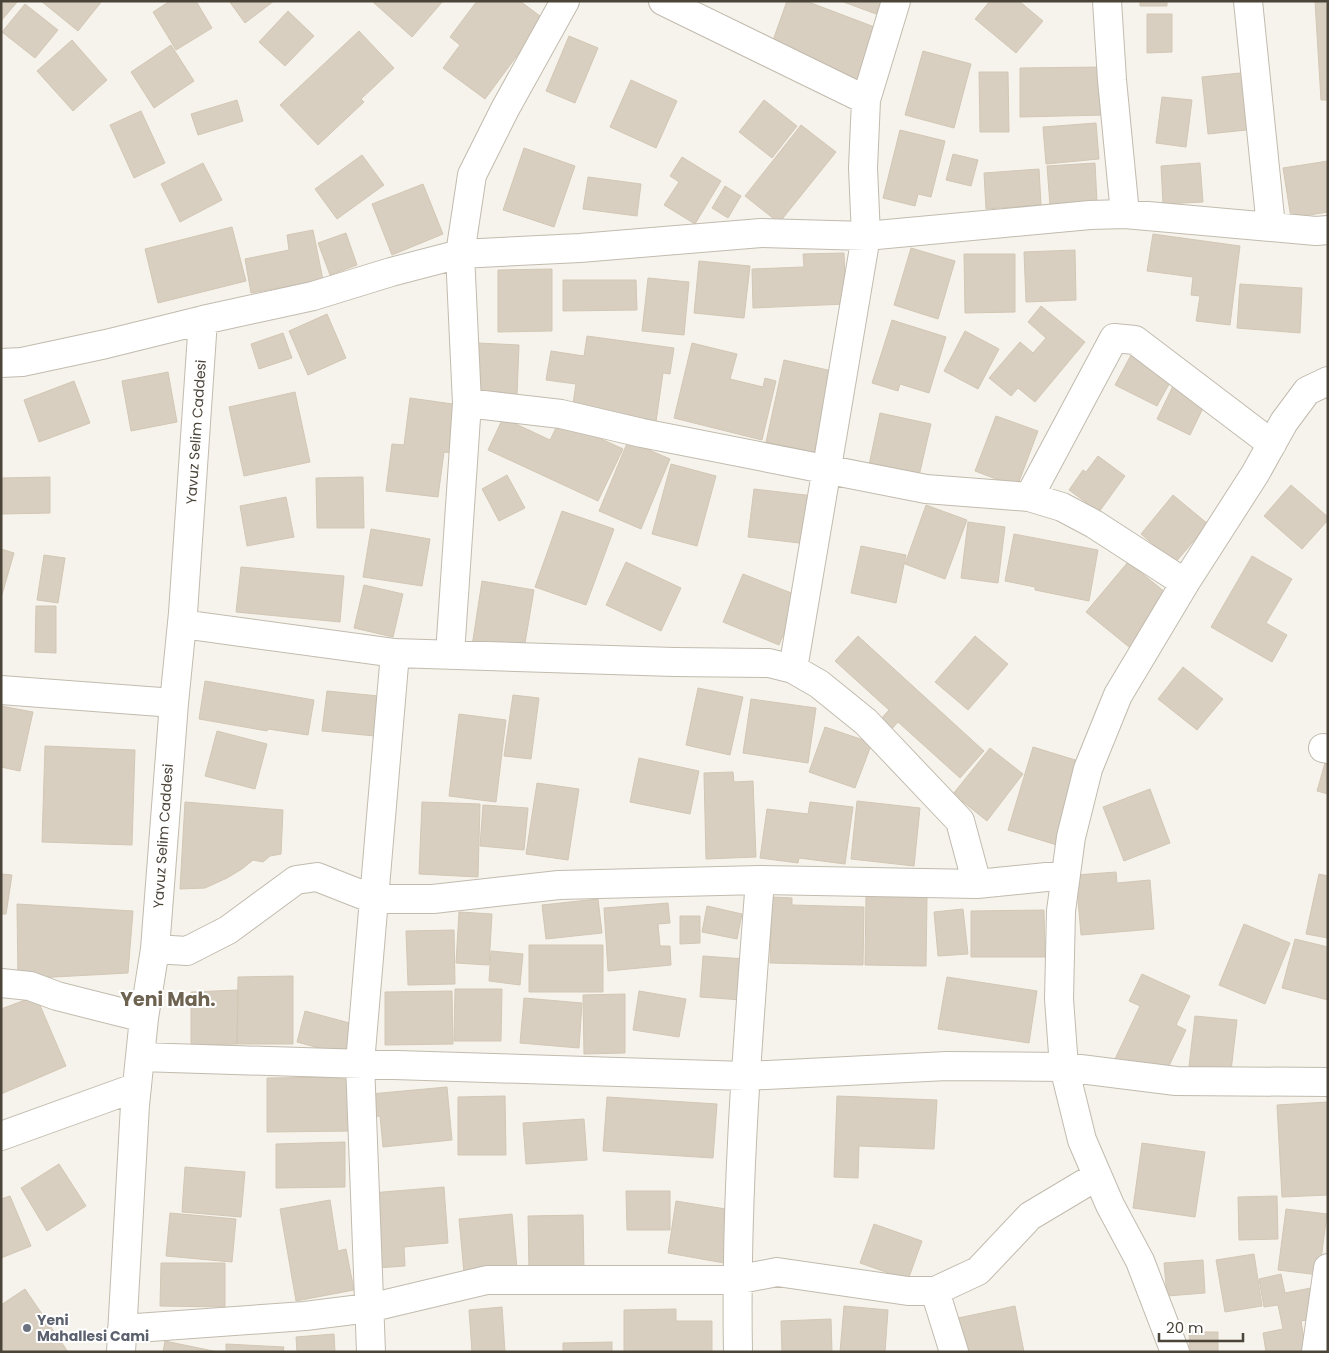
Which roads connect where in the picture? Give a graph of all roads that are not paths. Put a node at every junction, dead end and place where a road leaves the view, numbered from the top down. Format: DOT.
graph roads {
  1 [pos="565,1"];
  2 [pos="663,1"];
  3 [pos="896,1"];
  4 [pos="1107,1"];
  5 [pos="1248,1"];
  6 [pos="866,100"];
  7 [pos="1126,214"];
  8 [pos="1270,227"];
  9 [pos="1328,230"];
  10 [pos="866,236"];
  11 [pos="460,254"];
  12 [pos="204,320"];
  13 [pos="1,363"];
  14 [pos="1328,381"];
  15 [pos="467,403"];
  16 [pos="1272,444"];
  17 [pos="826,469"];
  18 [pos="1029,497"];
  19 [pos="1185,583"];
  20 [pos="182,624"];
  21 [pos="395,652"];
  22 [pos="450,654"];
  23 [pos="793,669"];
  24 [pos="1,690"];
  25 [pos="174,703"];
  26 [pos="1066,874"];
  27 [pos="760,880"];
  28 [pos="977,884"];
  29 [pos="373,898"];
  30 [pos="155,949"];
  31 [pos="1,983"];
  32 [pos="144,1018"];
  33 [pos="140,1057"];
  34 [pos="360,1063"];
  35 [pos="1064,1067"];
  36 [pos="746,1076"];
  37 [pos="1328,1082"];
  38 [pos="137,1087"];
  39 [pos="1,1136"];
  40 [pos="1098,1176"];
  41 [pos="1328,1268"];
  42 [pos="736,1280"];
  43 [pos="935,1291"];
  44 [pos="368,1308"];
  45 [pos="122,1340"];
  46 [pos="371,1352"];
  47 [pos="738,1352"];
  48 [pos="954,1352"];
  49 [pos="1176,1352"];
  50 [pos="1316,1352"];
  1 -- 11 [label="street"];
  2 -- 6 [label="street"];
  3 -- 6 [label="street"];
  4 -- 7 [label="street"];
  5 -- 8 [label="street"];
  6 -- 10 [label="street"];
  7 -- 8 [label="street"];
  7 -- 10 [label="street"];
  8 -- 9 [label="street"];
  10 -- 11 [label="street"];
  10 -- 17 [label="street"];
  11 -- 12 [label="street"];
  11 -- 15 [label="street"];
  12 -- 13 [label="street"];
  12 -- 20 [label="street, Yavuz Selim Caddesi"];
  14 -- 16 [label="street"];
  15 -- 17 [label="street"];
  15 -- 22 [label="street"];
  16 -- 18 [label="street"];
  16 -- 19 [label="street"];
  17 -- 18 [label="street"];
  17 -- 23 [label="street"];
  18 -- 19 [label="street"];
  19 -- 26 [label="street"];
  20 -- 21 [label="street"];
  20 -- 25 [label="street, Yavuz Selim Caddesi"];
  21 -- 22 [label="street"];
  21 -- 29 [label="street"];
  22 -- 23 [label="street"];
  23 -- 28 [label="street"];
  24 -- 25 [label="street"];
  25 -- 30 [label="street, Yavuz Selim Caddesi"];
  26 -- 28 [label="street"];
  26 -- 35 [label="street"];
  27 -- 28 [label="street"];
  27 -- 29 [label="street"];
  27 -- 36 [label="street"];
  29 -- 30 [label="street"];
  29 -- 34 [label="street"];
  30 -- 32 [label="street, Yavuz Selim Caddesi"];
  31 -- 32 [label="street"];
  32 -- 33 [label="street, Yavuz Selim Caddesi"];
  33 -- 34 [label="street"];
  33 -- 38 [label="street, Yavuz Selim Caddesi"];
  34 -- 36 [label="street"];
  34 -- 44 [label="street"];
  35 -- 36 [label="street"];
  35 -- 37 [label="street"];
  35 -- 40 [label="street"];
  36 -- 42 [label="street"];
  38 -- 39 [label="street"];
  38 -- 45 [label="street, Yavuz Selim Caddesi"];
  40 -- 43 [label="street"];
  40 -- 49 [label="street"];
  41 -- 50 [label="street"];
  42 -- 43 [label="street"];
  42 -- 44 [label="street"];
  42 -- 47 [label="street"];
  43 -- 48 [label="street"];
  44 -- 45 [label="street"];
  44 -- 46 [label="street"];
}
